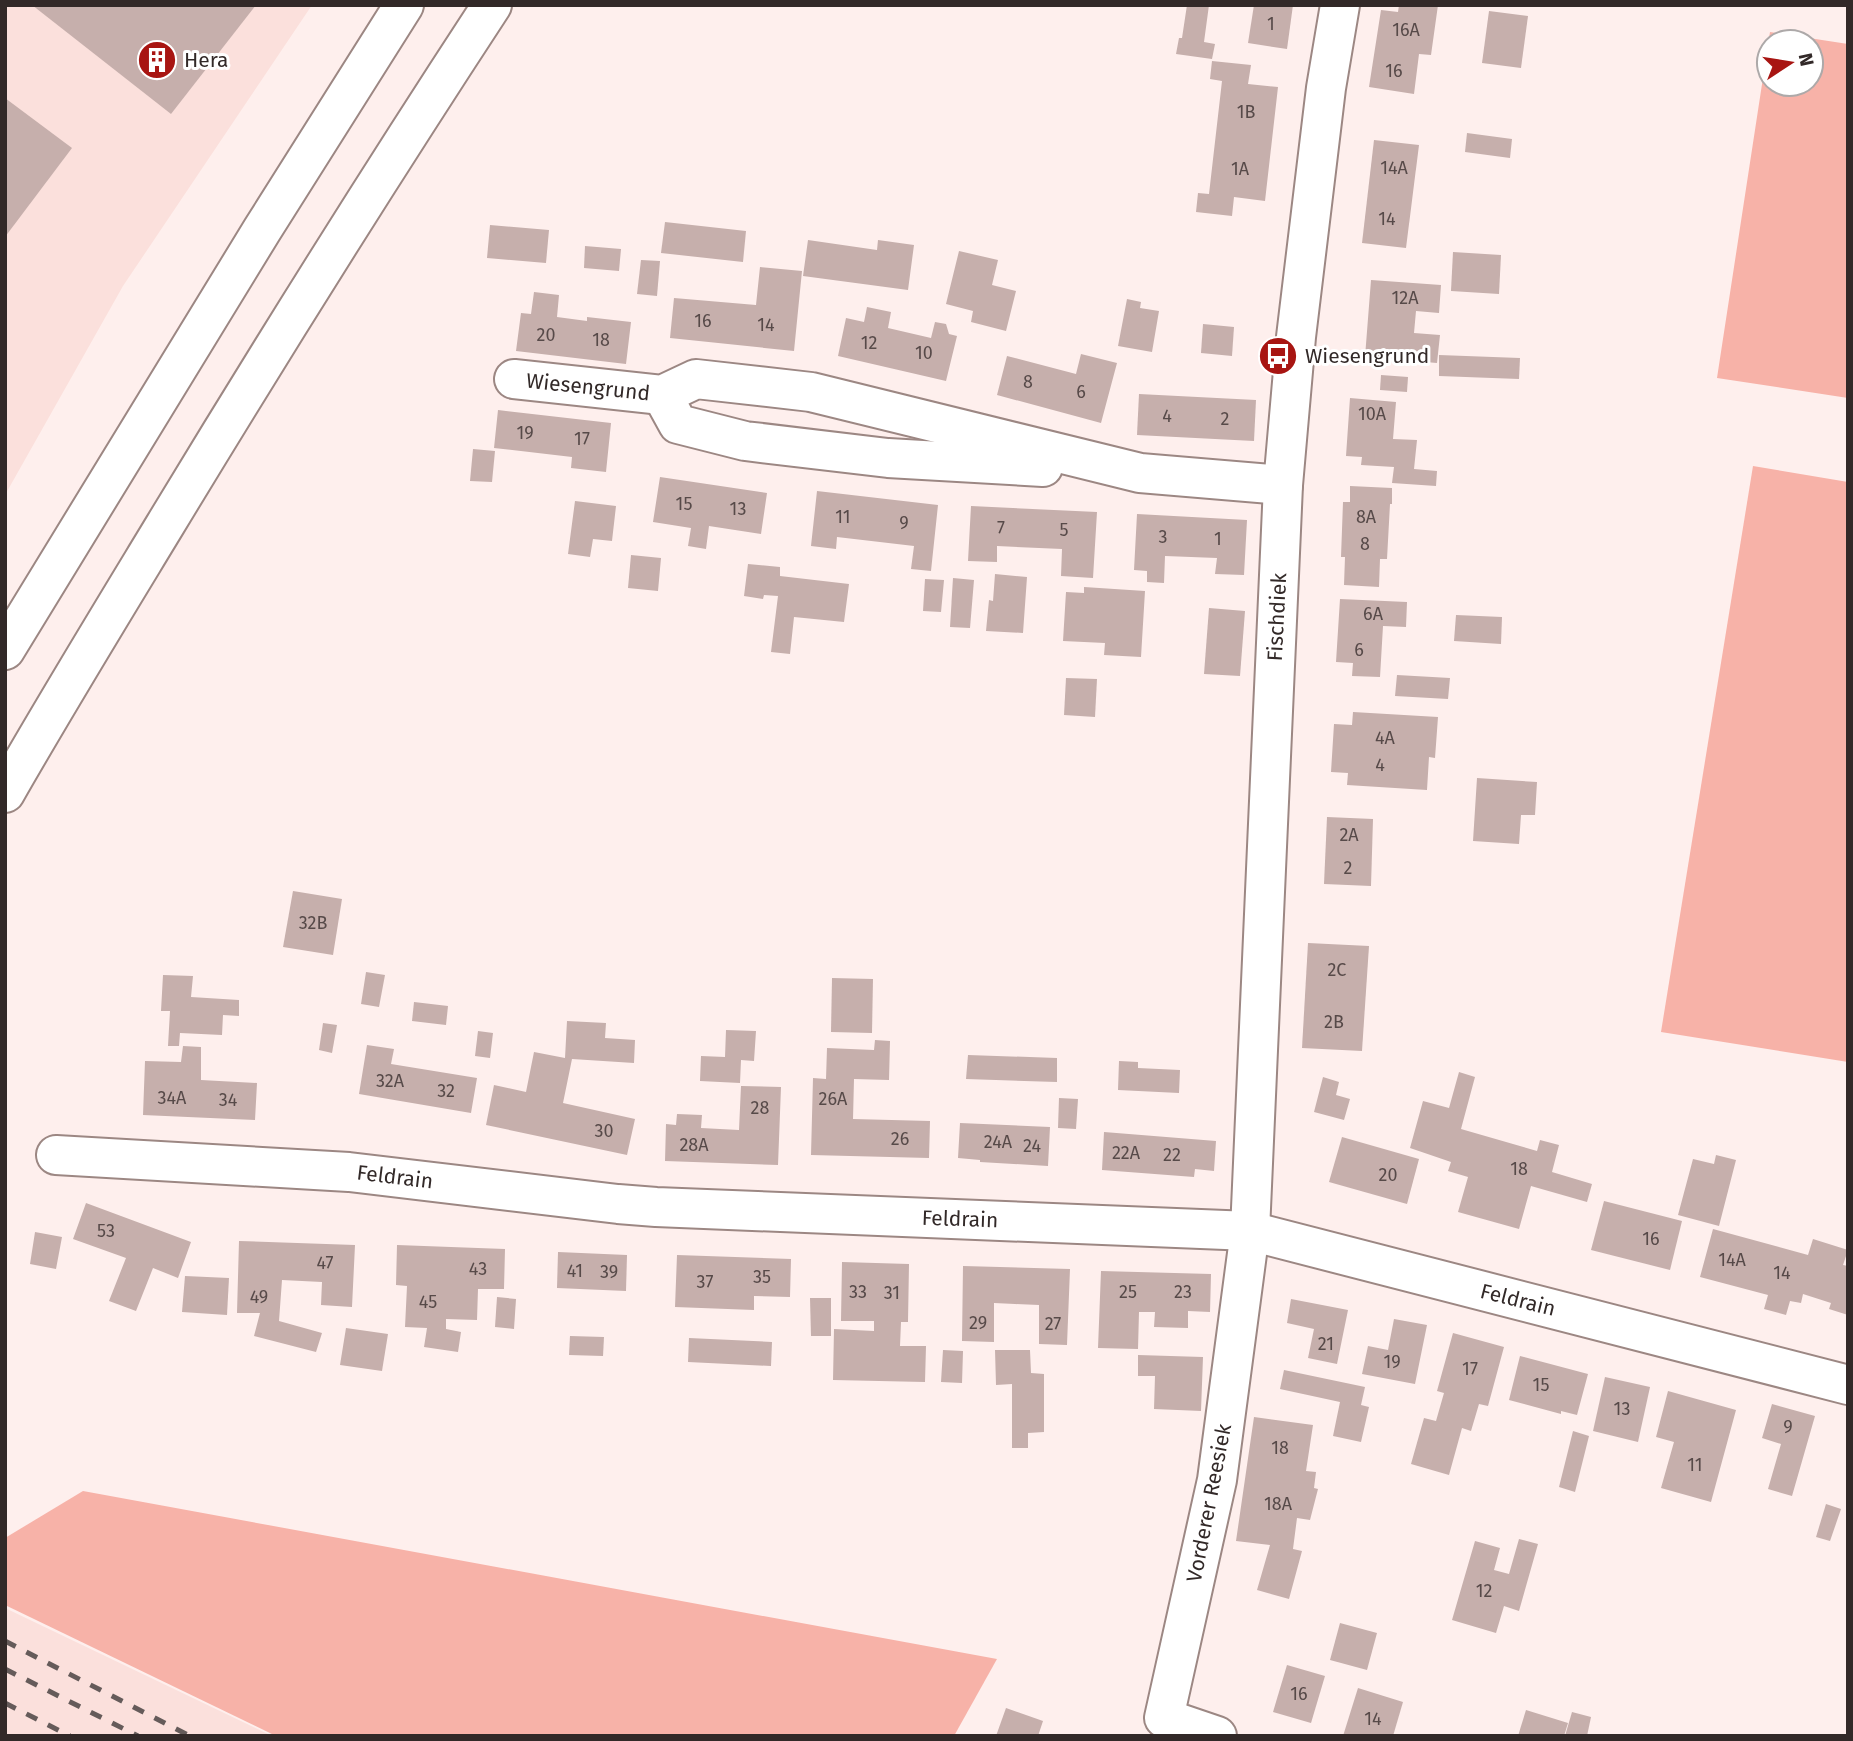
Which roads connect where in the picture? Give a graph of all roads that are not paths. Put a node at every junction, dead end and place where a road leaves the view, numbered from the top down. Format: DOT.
graph roads {
  1 [pos="404,5"];
  2 [pos="492,5"];
  3 [pos="1340,5"];
  4 [pos="514,379"];
  5 [pos="662,395"];
  6 [pos="1140,473"];
  7 [pos="1283,485"];
  8 [pos="5,649"];
  9 [pos="5,793"];
  10 [pos="56,1155"];
  11 [pos="1250,1231"];
  12 [pos="1848,1385"];
  13 [pos="1217,1736"];
  1 -- 8 [label="main road"];
  2 -- 9 [label="main road"];
  3 -- 7 [label="main road, Fischdiek"];
  4 -- 5 [label="main road, Wiesengrund"];
  5 -- 6 [label="main road, Wiesengrund"];
  5 -- 6 [label="main road, Wiesengrund"];
  6 -- 7 [label="main road, Wiesengrund"];
  7 -- 11 [label="main road, Fischdiek"];
  10 -- 11 [label="main road, Feldrain"];
  11 -- 12 [label="main road, Feldrain"];
  11 -- 13 [label="main road, Vorderer Reesiek"];
}
